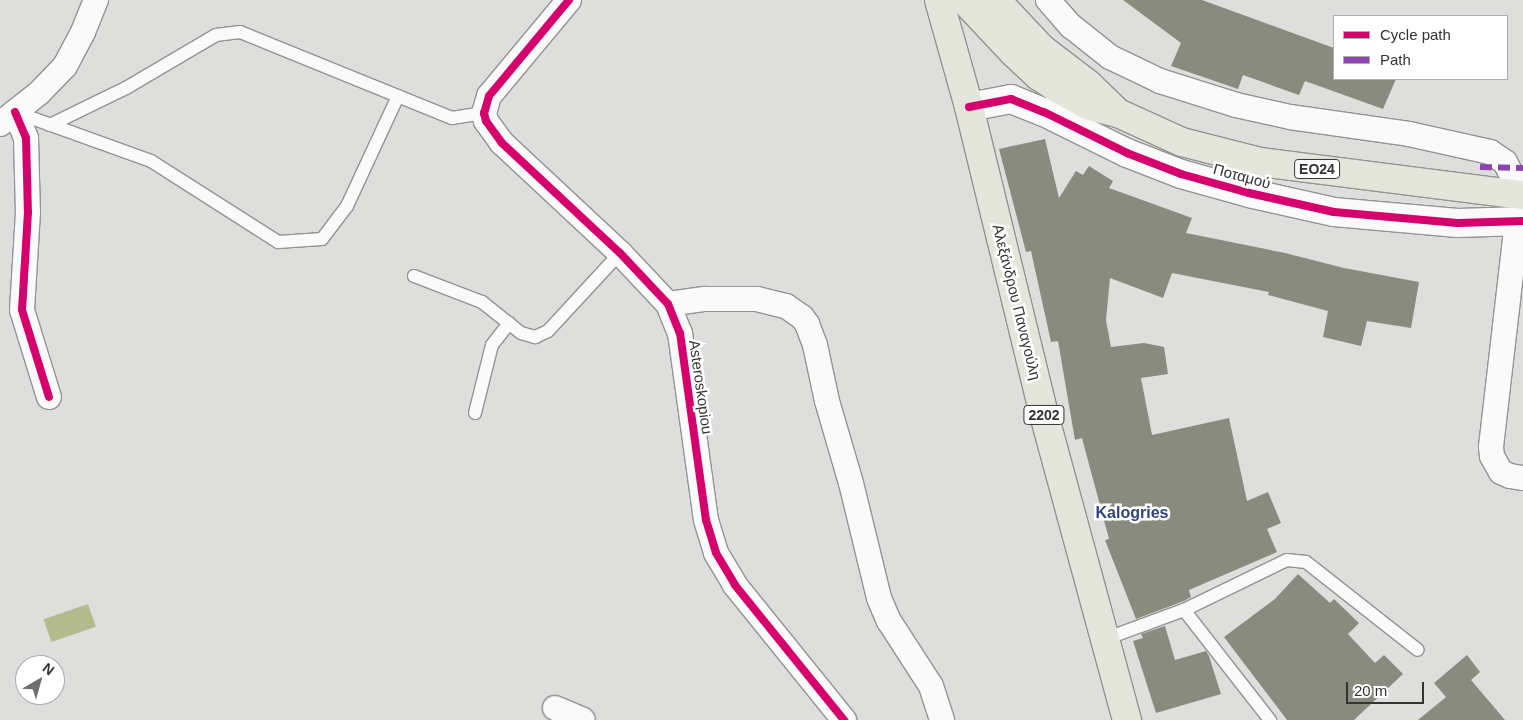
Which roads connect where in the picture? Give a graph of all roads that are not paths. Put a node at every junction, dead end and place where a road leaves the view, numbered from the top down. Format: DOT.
graph roads {
  1 [pos="96,0"];
  2 [pos="570,0"];
  3 [pos="939,0"];
  4 [pos="964,0"];
  5 [pos="996,0"];
  6 [pos="1048,0"];
  7 [pos="398,96"];
  8 [pos="969,107"];
  9 [pos="484,112"];
  10 [pos="1118,113"];
  11 [pos="8,118"];
  12 [pos="50,125"];
  13 [pos="1523,195"];
  14 [pos="1520,222"];
  15 [pos="620,253"];
  16 [pos="414,276"];
  17 [pos="668,304"];
  18 [pos="509,323"];
  19 [pos="49,397"];
  20 [pos="475,413"];
  21 [pos="1523,478"];
  22 [pos="1184,610"];
  23 [pos="1105,639"];
  24 [pos="1418,650"];
  25 [pos="556,708"];
  26 [pos="583,720"];
  27 [pos="844,720"];
  28 [pos="942,720"];
  29 [pos="1127,720"];
  30 [pos="1270,720"];
  1 -- 11 [label="street"];
  2 -- 9 [label="street"];
  3 -- 8 [label="main road, Αλεξάνδρου Παναγούλη / 2202"];
  4 -- 10 [label="main road, ΕΟ24"];
  5 -- 10 [label="main road, ΕΟ24"];
  6 -- 13 [label="street"];
  7 -- 9 [label="lane"];
  7 -- 12 [label="lane"];
  7 -- 12 [label="lane"];
  8 -- 14 [label="street, Ποταμού"];
  8 -- 23 [label="main road, Αλεξάνδρου Παναγούλη / 2202"];
  9 -- 15 [label="street, Asteroskopiou"];
  10 -- 13 [label="main road, ΕΟ24"];
  11 -- 12 [label="lane"];
  11 -- 19 [label="street"];
  14 -- 21 [label="street"];
  15 -- 17 [label="street, Asteroskopiou"];
  15 -- 18 [label="lane"];
  16 -- 18 [label="lane"];
  17 -- 27 [label="street, Asteroskopiou"];
  17 -- 28 [label="street"];
  18 -- 20 [label="lane"];
  22 -- 23 [label="lane"];
  22 -- 24 [label="lane"];
  22 -- 30 [label="lane"];
  23 -- 29 [label="main road, Αλεξάνδρου Παναγούλη / 2202"];
  25 -- 26 [label="street"];
}
